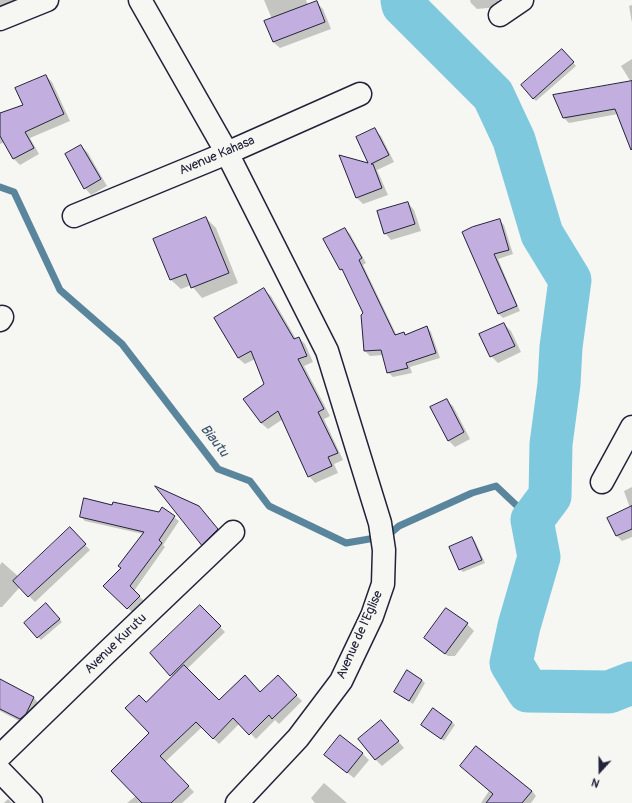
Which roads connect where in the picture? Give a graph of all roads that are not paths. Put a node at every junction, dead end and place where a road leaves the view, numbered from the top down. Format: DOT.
graph roads {
  1 [pos="47,0"];
  2 [pos="140,0"];
  3 [pos="522,0"];
  4 [pos="500,15"];
  5 [pos="0,19"];
  6 [pos="360,94"];
  7 [pos="227,153"];
  8 [pos="74,216"];
  9 [pos="632,427"];
  10 [pos="602,482"];
  11 [pos="233,532"];
  12 [pos="0,756"];
  13 [pos="0,771"];
  14 [pos="241,801"];
  15 [pos="31,803"];
  1 -- 5 [label="street"];
  2 -- 7 [label="street, Avenue de l'Eglise"];
  3 -- 4 [label="street"];
  6 -- 7 [label="street, Avenue Kahasa"];
  7 -- 8 [label="street, Avenue Kahasa"];
  7 -- 14 [label="street, Avenue de l'Eglise"];
  9 -- 10 [label="street"];
  11 -- 12 [label="street, Avenue Kurutu"];
  13 -- 15 [label="street"];
}
